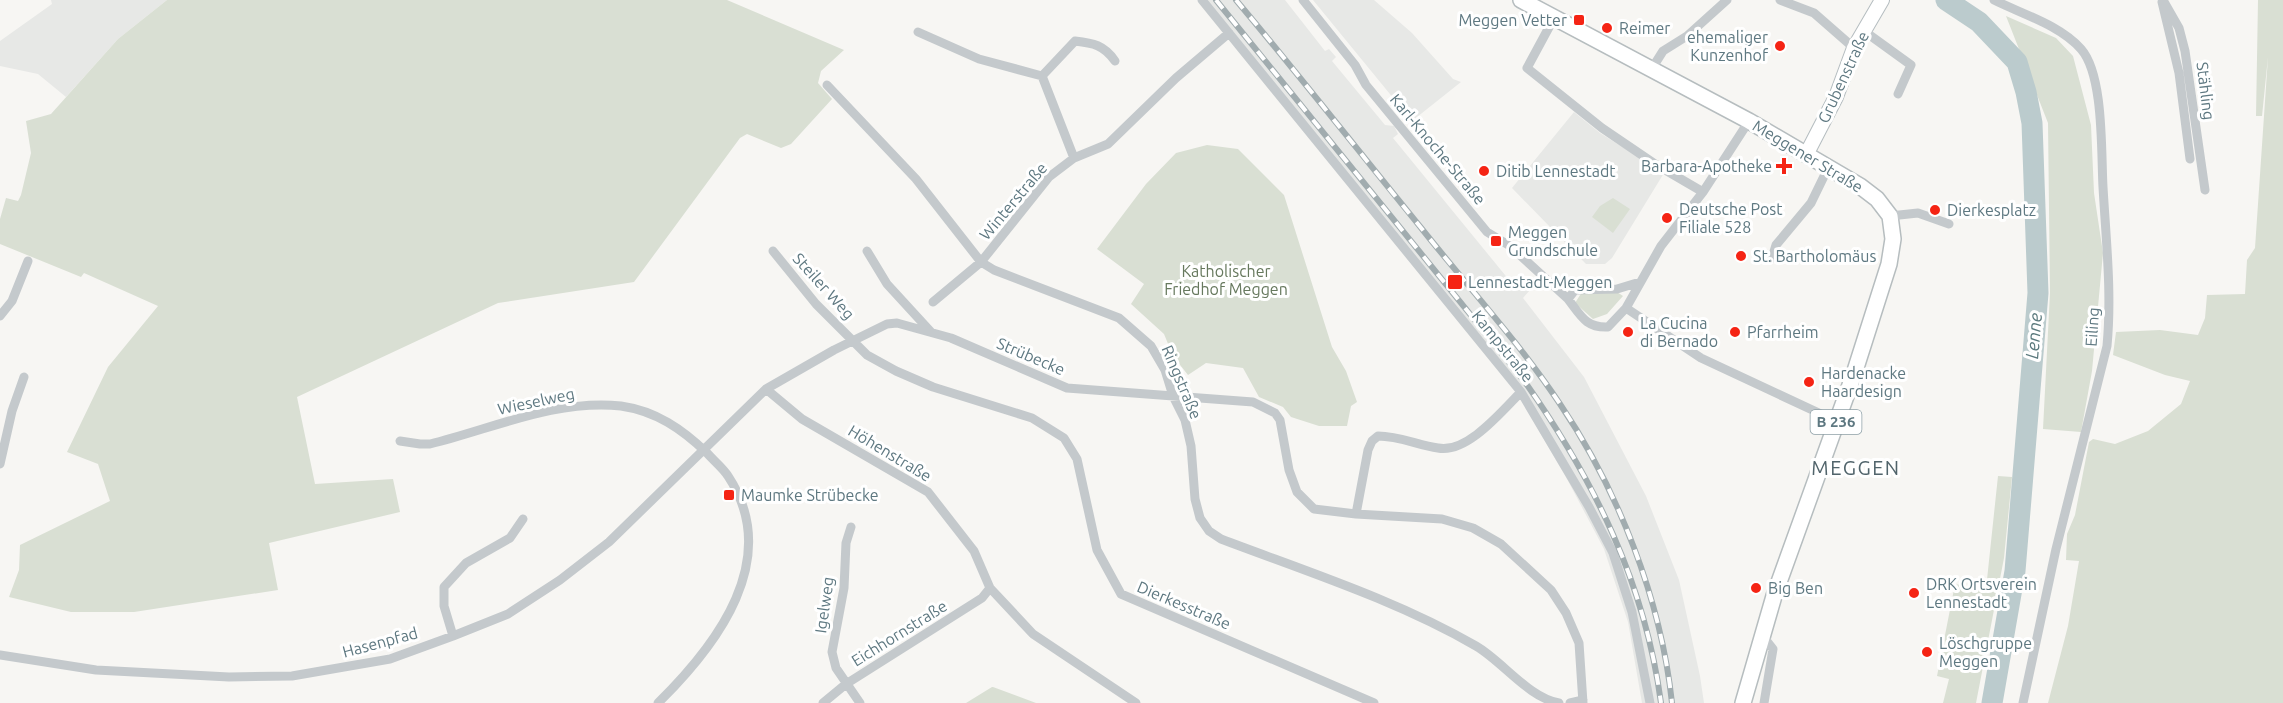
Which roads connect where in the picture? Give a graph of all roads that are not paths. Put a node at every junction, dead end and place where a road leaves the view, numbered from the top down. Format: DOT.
graph roads {
  1 [pos="1202,0"];
  2 [pos="1303,0"];
  3 [pos="1521,0"];
  4 [pos="1727,0"];
  5 [pos="1779,0"];
  6 [pos="1882,0"];
  7 [pos="1994,0"];
  8 [pos="2162,0"];
  9 [pos="1554,18"];
  10 [pos="1864,31"];
  11 [pos="918,32"];
  12 [pos="1229,33"];
  13 [pos="1854,48"];
  14 [pos="1115,61"];
  15 [pos="1651,70"];
  16 [pos="1042,76"];
  17 [pos="827,85"];
  18 [pos="1898,94"];
  19 [pos="1749,121"];
  20 [pos="1806,155"];
  21 [pos="1074,158"];
  22 [pos="2190,159"];
  23 [pos="1828,168"];
  24 [pos="2205,190"];
  25 [pos="1703,192"];
  26 [pos="1890,216"];
  27 [pos="1949,224"];
  28 [pos="773,251"];
  29 [pos="867,251"];
  30 [pos="1772,258"];
  31 [pos="28,261"];
  32 [pos="981,262"];
  33 [pos="1640,282"];
  34 [pos="1568,299"];
  35 [pos="933,302"];
  36 [pos="1626,308"];
  37 [pos="0,316"];
  38 [pos="931,332"];
  39 [pos="854,341"];
  40 [pos="24,377"];
  41 [pos="766,389"];
  42 [pos="1521,392"];
  43 [pos="1173,396"];
  44 [pos="1836,422"];
  45 [pos="400,441"];
  46 [pos="704,451"];
  47 [pos="0,464"];
  48 [pos="1356,513"];
  49 [pos="523,519"];
  50 [pos="851,527"];
  51 [pos="990,588"];
  52 [pos="1762,635"];
  53 [pos="453,636"];
  54 [pos="0,655"];
  55 [pos="846,684"];
  56 [pos="1583,702"];
  57 [pos="658,703"];
  58 [pos="823,703"];
  59 [pos="860,703"];
  60 [pos="1136,703"];
  61 [pos="1374,703"];
  62 [pos="1559,703"];
  63 [pos="1570,703"];
  64 [pos="1650,703"];
  65 [pos="1743,703"];
  66 [pos="1764,703"];
  67 [pos="2023,703"];
  1 -- 12 [label="street, Kampstraße"];
  2 -- 34 [label="street, Karl-Knoche-Straße"];
  3 -- 9 [label="main road, Meggener Straße"];
  4 -- 15 [label="street"];
  5 -- 13 [label="street"];
  6 -- 10 [label="main road, Grubenstraße"];
  7 -- 67 [label="street, Eiling"];
  8 -- 22 [label="street, Stähling"];
  8 -- 24 [label="street, Stähling"];
  9 -- 15 [label="main road, Meggener Straße"];
  9 -- 25 [label="street"];
  10 -- 13 [label="main road, Grubenstraße"];
  10 -- 18 [label="street"];
  11 -- 16 [label="street"];
  12 -- 21 [label="street, Winterstraße"];
  12 -- 42 [label="street, Kampstraße"];
  13 -- 20 [label="main road, Grubenstraße"];
  14 -- 16 [label="street"];
  15 -- 19 [label="main road, Meggener Straße"];
  16 -- 21 [label="street"];
  17 -- 32 [label="street, Ringstraße"];
  19 -- 20 [label="main road, Meggener Straße"];
  19 -- 25 [label="street"];
  20 -- 23 [label="main road, Meggener Straße"];
  21 -- 32 [label="street, Winterstraße"];
  23 -- 26 [label="main road, Meggener Straße"];
  23 -- 30 [label="street"];
  25 -- 33 [label="street"];
  26 -- 27 [label="street"];
  26 -- 44 [label="main road, B 236"];
  28 -- 39 [label="street, Steiler Weg"];
  29 -- 38 [label="street"];
  31 -- 37 [label="street"];
  32 -- 35 [label="street, Winterstraße"];
  32 -- 43 [label="street, Ringstraße"];
  33 -- 34 [label="street"];
  33 -- 36 [label="street"];
  34 -- 36 [label="street, Karl-Knoche-Straße"];
  36 -- 44 [label="street"];
  38 -- 39 [label="street, Strübecke"];
  38 -- 43 [label="street, Strübecke"];
  39 -- 41 [label="street, Strübecke"];
  39 -- 61 [label="street, Dierkesstraße"];
  40 -- 47 [label="street"];
  41 -- 46 [label="street, Strübecke"];
  41 -- 51 [label="street, Höhenstraße"];
  42 -- 48 [label="street"];
  42 -- 64 [label="street, Kampstraße"];
  43 -- 48 [label="street, Strübecke"];
  43 -- 62 [label="street, Ringstraße"];
  44 -- 52 [label="main road, B 236"];
  45 -- 46 [label="street, Wieselweg"];
  46 -- 53 [label="street, Hasenpfad"];
  46 -- 57 [label="street, Wieselweg"];
  48 -- 56 [label="street"];
  49 -- 53 [label="street"];
  50 -- 55 [label="street, Igelweg"];
  51 -- 55 [label="street, Eichhornstraße"];
  51 -- 60 [label="street, Höhenstraße"];
  52 -- 65 [label="main road, B 236"];
  52 -- 66 [label="street"];
  53 -- 54 [label="street, Hasenpfad"];
  55 -- 58 [label="street, Eichhornstraße"];
  55 -- 59 [label="street, Igelweg"];
  56 -- 63 [label="street"];
}
